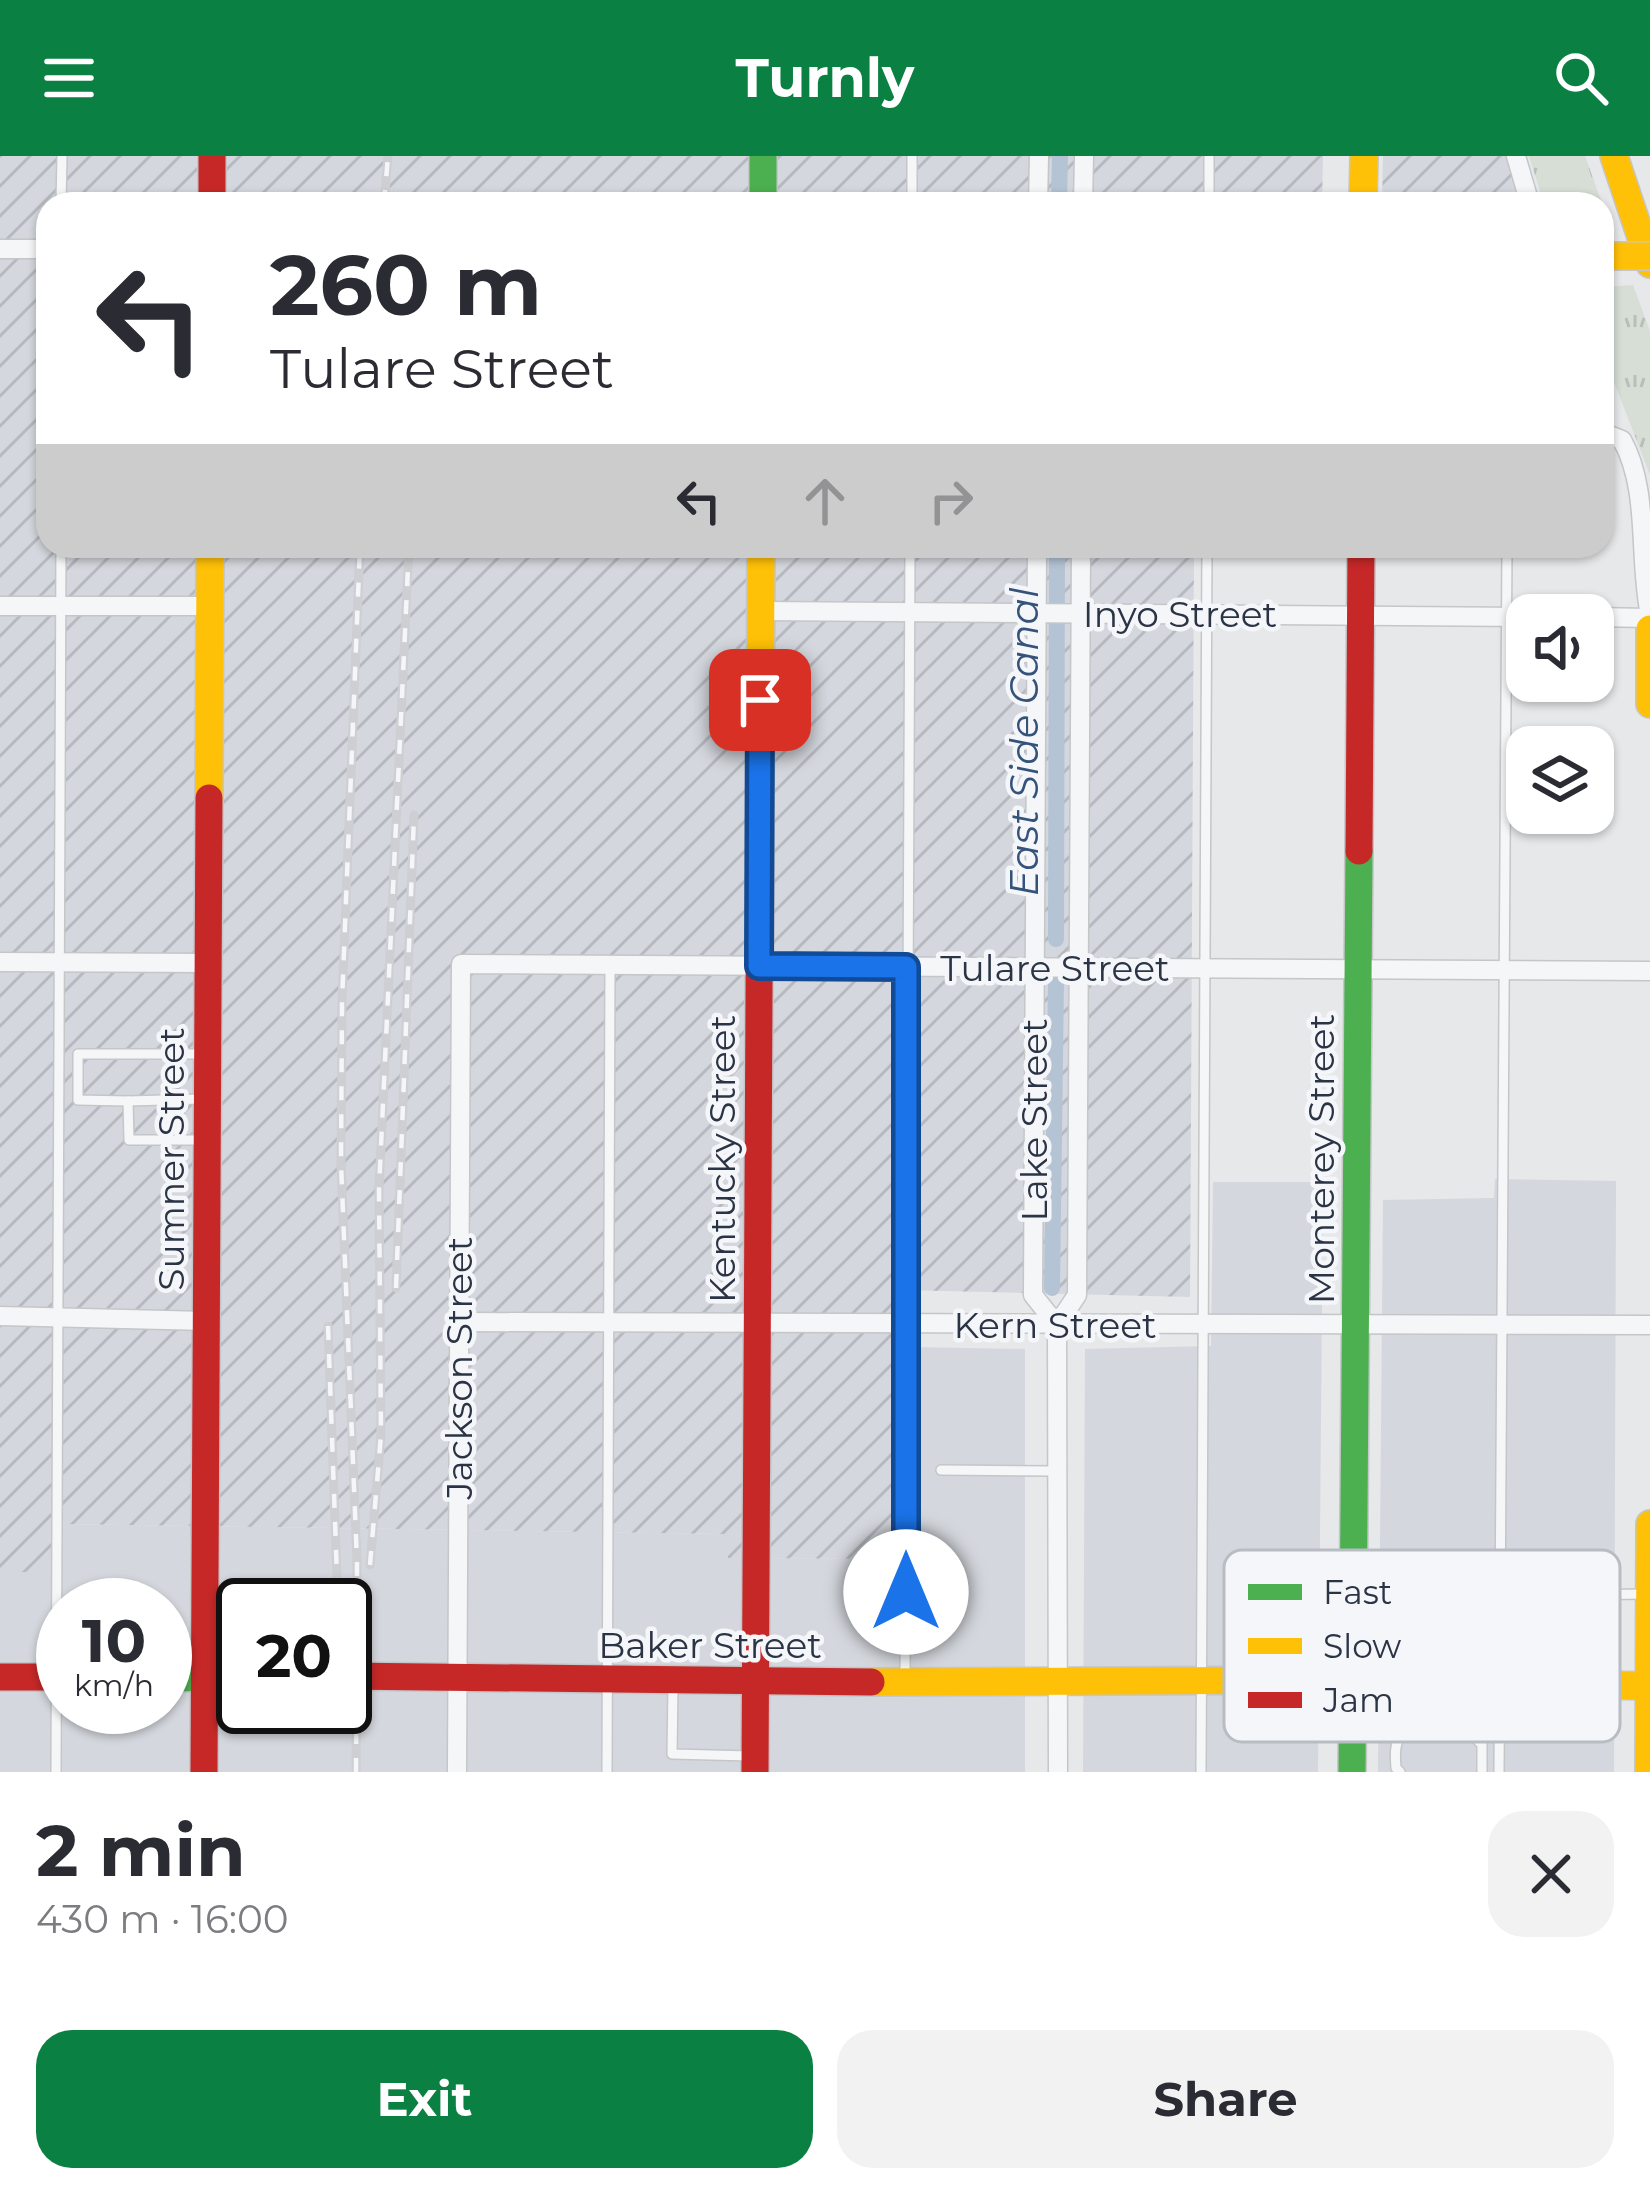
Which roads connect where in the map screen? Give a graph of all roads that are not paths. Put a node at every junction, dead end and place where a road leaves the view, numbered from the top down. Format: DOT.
graph roads {
  1 [pos="62,156"];
  2 [pos="212,156"];
  3 [pos="763,156"];
  4 [pos="912,156"];
  5 [pos="1039,156"];
  6 [pos="1084,156"];
  7 [pos="1209,156"];
  8 [pos="1364,156"];
  9 [pos="1516,156"];
  10 [pos="1614,156"];
  11 [pos="61,192"];
  12 [pos="212,192"];
  13 [pos="763,192"];
  14 [pos="912,192"];
  15 [pos="1039,192"];
  16 [pos="1083,192"];
  17 [pos="1209,192"];
  18 [pos="1363,192"];
  19 [pos="1526,192"];
  20 [pos="0,249"];
  21 [pos="36,249"];
  22 [pos="1614,257"];
  23 [pos="1650,260"];
  24 [pos="1614,437"];
  25 [pos="61,558"];
  26 [pos="210,558"];
  27 [pos="761,558"];
  28 [pos="910,558"];
  29 [pos="1037,558"];
  30 [pos="1082,558"];
  31 [pos="1207,558"];
  32 [pos="1361,558"];
  33 [pos="1507,558"];
  34 [pos="1506,594"];
  35 [pos="0,605"];
  36 [pos="61,606"];
  37 [pos="210,606"];
  38 [pos="761,610"];
  39 [pos="910,612"];
  40 [pos="1036,613"];
  41 [pos="1081,613"];
  42 [pos="1207,614"];
  43 [pos="1360,615"];
  44 [pos="1506,616"];
  45 [pos="1650,616"];
  46 [pos="1614,617"];
  47 [pos="1650,629"];
  48 [pos="1650,704"];
  49 [pos="0,962"];
  50 [pos="59,962"];
  51 [pos="208,963"];
  52 [pos="461,964"];
  53 [pos="610,965"];
  54 [pos="759,966"];
  55 [pos="906,967"];
  56 [pos="1034,968"];
  57 [pos="1079,968"];
  58 [pos="1205,968"];
  59 [pos="1358,969"];
  60 [pos="1503,970"];
  61 [pos="1650,971"];
  62 [pos="208,1054"];
  63 [pos="208,1099"];
  64 [pos="128,1101"];
  65 [pos="208,1140"];
  66 [pos="0,1316"];
  67 [pos="56,1316"];
  68 [pos="206,1321"];
  69 [pos="459,1322"];
  70 [pos="609,1323"];
  71 [pos="757,1323"];
  72 [pos="907,1324"];
  73 [pos="1503,1324"];
  74 [pos="1650,1324"];
  75 [pos="1057,1325"];
  76 [pos="1204,1326"];
  77 [pos="1356,1327"];
  78 [pos="941,1470"];
  79 [pos="1058,1471"];
  80 [pos="1650,1524"];
  81 [pos="1353,1550"];
  82 [pos="1492,1550"];
  83 [pos="59,1578"];
  84 [pos="1649,1594"];
  85 [pos="0,1677"];
  86 [pos="36,1677"];
  87 [pos="372,1677"];
  88 [pos="192,1678"];
  89 [pos="205,1678"];
  90 [pos="216,1678"];
  91 [pos="458,1679"];
  92 [pos="1058,1679"];
  93 [pos="607,1680"];
  94 [pos="673,1680"];
  95 [pos="1202,1680"];
  96 [pos="1224,1680"];
  97 [pos="755,1681"];
  98 [pos="905,1682"];
  99 [pos="1649,1686"];
  100 [pos="58,1734"];
  101 [pos="1397,1742"];
  102 [pos="1480,1742"];
  103 [pos="1495,1742"];
  104 [pos="755,1764"];
  105 [pos="56,1772"];
  106 [pos="204,1772"];
  107 [pos="457,1772"];
  108 [pos="607,1772"];
  109 [pos="1058,1772"];
  110 [pos="1201,1772"];
  111 [pos="1400,1772"];
  112 [pos="1482,1772"];
  113 [pos="1499,1772"];
  114 [pos="1648,1772"];
  1 -- 11 [label="lane"];
  2 -- 12 [label="main road"];
  3 -- 13 [label="main road"];
  4 -- 14 [label="lane"];
  5 -- 15 [label="street"];
  6 -- 16 [label="street"];
  7 -- 17 [label="lane"];
  8 -- 18 [label="main road"];
  9 -- 19 [label="street"];
  10 -- 23 [label="main road"];
  20 -- 21 [label="street"];
  22 -- 23 [label="main road, bridge"];
  24 -- 45 [label="street"];
  25 -- 36 [label="lane"];
  26 -- 37 [label="main road, Sumner Street"];
  27 -- 38 [label="main road, Kentucky Street"];
  28 -- 39 [label="lane"];
  29 -- 40 [label="street, Lake Street"];
  30 -- 41 [label="street, Lake Street"];
  31 -- 42 [label="lane"];
  32 -- 43 [label="main road, Monterey Street"];
  33 -- 34 [label="lane"];
  35 -- 36 [label="street"];
  36 -- 37 [label="street"];
  36 -- 50 [label="lane"];
  37 -- 51 [label="main road, Sumner Street"];
  38 -- 39 [label="street, Inyo Street"];
  38 -- 54 [label="main road, Kentucky Street"];
  39 -- 40 [label="street, Inyo Street"];
  39 -- 55 [label="lane"];
  40 -- 41 [label="street, Inyo Street"];
  40 -- 56 [label="street, Lake Street"];
  41 -- 42 [label="street, Inyo Street"];
  41 -- 57 [label="street, Lake Street"];
  42 -- 43 [label="street, Inyo Street"];
  42 -- 58 [label="lane"];
  43 -- 44 [label="street, Inyo Street"];
  43 -- 59 [label="main road, Monterey Street"];
  44 -- 60 [label="lane"];
  45 -- 46 [label="street"];
  47 -- 48 [label="main road"];
  49 -- 50 [label="street"];
  50 -- 51 [label="street"];
  50 -- 67 [label="lane"];
  51 -- 62 [label="main road, Sumner Street"];
  52 -- 53 [label="street, Tulare Street"];
  52 -- 69 [label="street, Jackson Street"];
  53 -- 54 [label="street, Tulare Street"];
  53 -- 70 [label="lane"];
  54 -- 55 [label="street, Tulare Street"];
  54 -- 71 [label="main road, Kentucky Street"];
  55 -- 56 [label="street, Tulare Street"];
  55 -- 72 [label="lane"];
  56 -- 57 [label="street, Tulare Street"];
  56 -- 75 [label="street, Lake Street"];
  57 -- 58 [label="street, Tulare Street"];
  57 -- 75 [label="street, Lake Street"];
  58 -- 59 [label="street, Tulare Street"];
  58 -- 76 [label="lane"];
  59 -- 60 [label="street, Tulare Street"];
  59 -- 77 [label="main road, Monterey Street"];
  60 -- 61 [label="street, Tulare Street"];
  60 -- 73 [label="lane"];
  62 -- 63 [label="main road, Sumner Street"];
  62 -- 64 [label="lane"];
  63 -- 64 [label="lane"];
  63 -- 65 [label="main road, Sumner Street"];
  64 -- 65 [label="lane"];
  65 -- 68 [label="main road, Sumner Street"];
  66 -- 67 [label="street"];
  67 -- 68 [label="street"];
  67 -- 83 [label="lane"];
  68 -- 89 [label="main road, Sumner Street"];
  69 -- 70 [label="street, Kern Street"];
  69 -- 91 [label="street, Jackson Street"];
  70 -- 71 [label="street, Kern Street"];
  70 -- 93 [label="lane"];
  71 -- 72 [label="street, Kern Street"];
  71 -- 97 [label="main road, Kentucky Street"];
  72 -- 75 [label="street, Kern Street"];
  72 -- 98 [label="lane"];
  73 -- 74 [label="street, Kern Street"];
  73 -- 77 [label="street, Kern Street"];
  73 -- 82 [label="lane"];
  75 -- 76 [label="street, Kern Street"];
  75 -- 79 [label="street, Lake Street"];
  76 -- 77 [label="street, Kern Street"];
  76 -- 95 [label="lane"];
  77 -- 81 [label="main road, Monterey Street"];
  78 -- 79 [label="lane"];
  79 -- 92 [label="street, Lake Street"];
  80 -- 84 [label="main road"];
  84 -- 99 [label="main road"];
  85 -- 86 [label="main road"];
  87 -- 91 [label="main road, Baker Street"];
  88 -- 89 [label="main road"];
  89 -- 90 [label="main road"];
  89 -- 106 [label="main road, Sumner Street"];
  91 -- 93 [label="main road, Baker Street"];
  91 -- 107 [label="street, Jackson Street"];
  92 -- 95 [label="main road, Baker Street"];
  92 -- 98 [label="main road, Baker Street"];
  92 -- 109 [label="street, Lake Street"];
  93 -- 94 [label="main road, Baker Street"];
  93 -- 108 [label="lane"];
  94 -- 97 [label="main road, Baker Street"];
  94 -- 104 [label="lane"];
  95 -- 96 [label="main road, Baker Street"];
  95 -- 110 [label="lane"];
  97 -- 98 [label="main road, Baker Street"];
  97 -- 104 [label="main road, Kentucky Street"];
  99 -- 114 [label="main road"];
  100 -- 105 [label="lane"];
  101 -- 111 [label="lane"];
  102 -- 112 [label="lane"];
  103 -- 113 [label="lane"];
}
